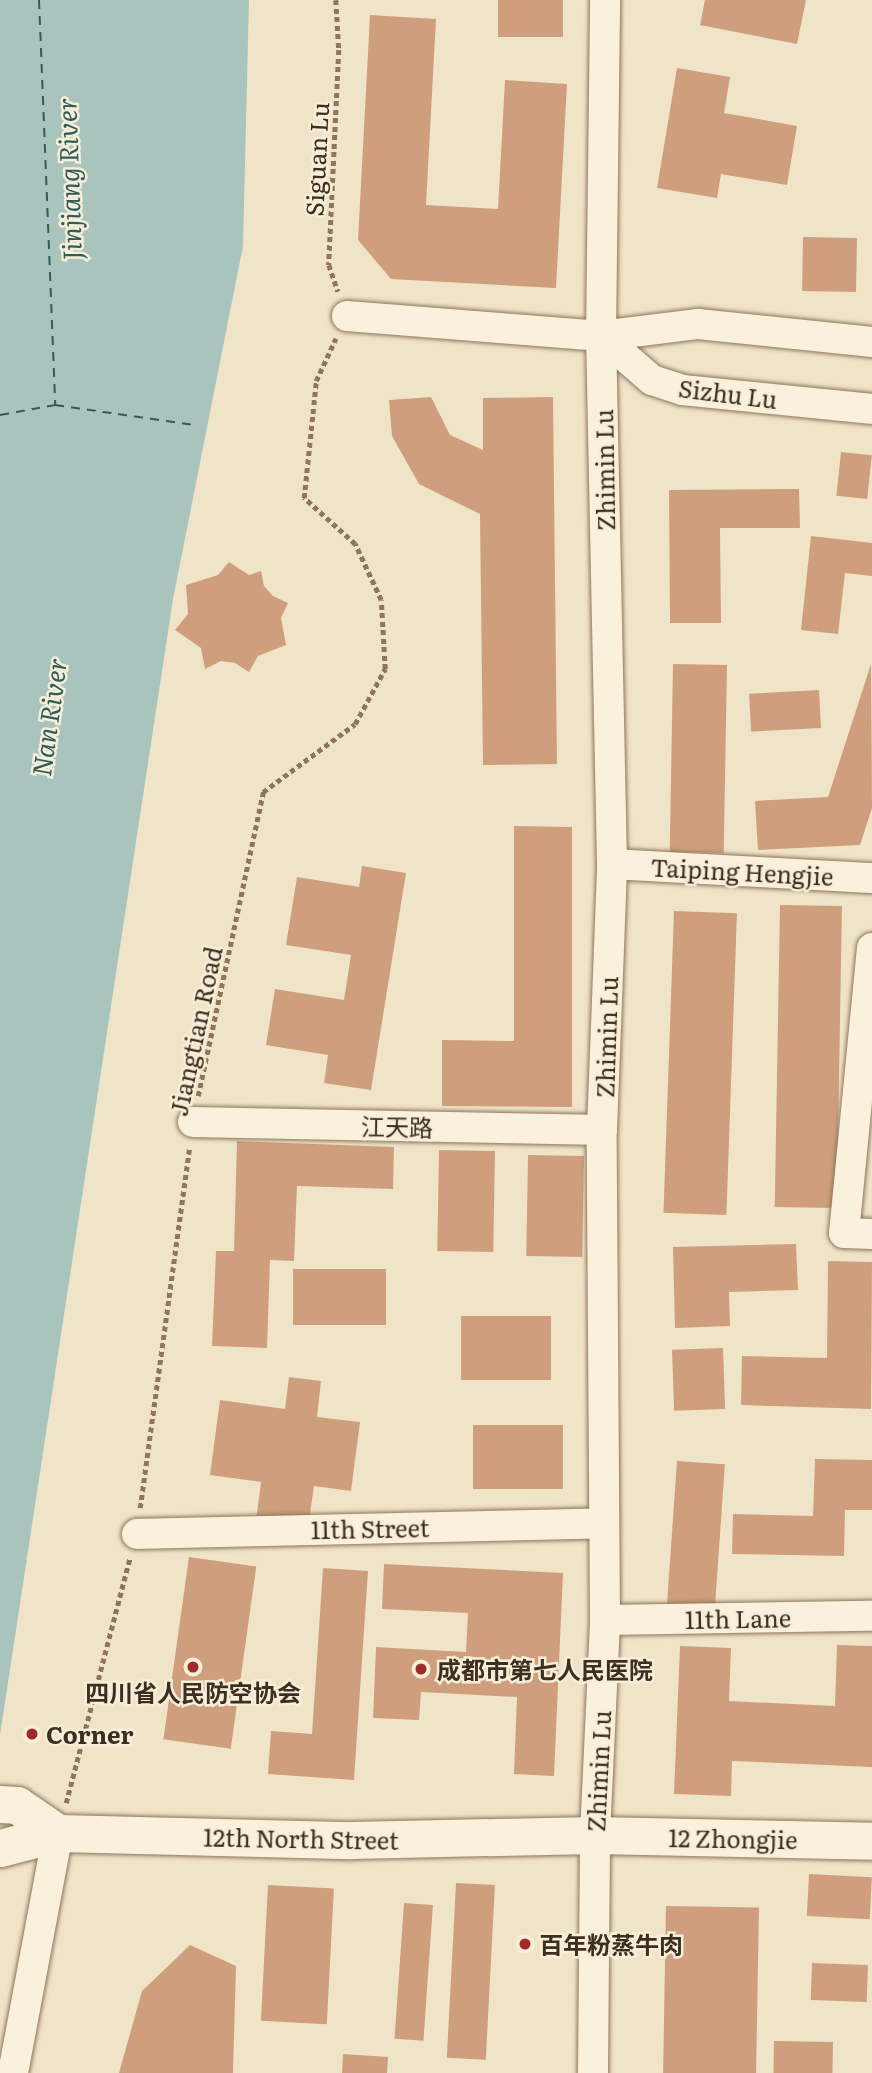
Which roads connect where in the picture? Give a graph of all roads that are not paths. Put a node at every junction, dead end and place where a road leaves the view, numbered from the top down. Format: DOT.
graph roads {
  1 [pos="605,0"];
  2 [pos="347,316"];
  3 [pos="601,336"];
  4 [pos="872,342"];
  5 [pos="872,409"];
  6 [pos="612,864"];
  7 [pos="872,878"];
  8 [pos="872,948"];
  9 [pos="193,1122"];
  10 [pos="602,1130"];
  11 [pos="872,1234"];
  12 [pos="604,1523"];
  13 [pos="137,1534"];
  14 [pos="872,1616"];
  15 [pos="605,1620"];
  16 [pos="8,1805"];
  17 [pos="58,1833"];
  18 [pos="594,1835"];
  19 [pos="872,1841"];
  20 [pos="2,1848"];
  21 [pos="13,2073"];
  22 [pos="593,2073"];
  1 -- 3 [label="street, Zhimin Lu"];
  2 -- 3 [label="street"];
  3 -- 4 [label="street"];
  3 -- 5 [label="street, Sizhu Lu"];
  3 -- 6 [label="street, Zhimin Lu"];
  6 -- 7 [label="street, Taiping Hengjie"];
  6 -- 10 [label="street, Zhimin Lu"];
  8 -- 11 [label="street"];
  9 -- 10 [label="street, 江天路"];
  10 -- 12 [label="street, Zhimin Lu"];
  12 -- 13 [label="street, 11th Street"];
  12 -- 15 [label="street, Zhimin Lu"];
  14 -- 15 [label="street, 11th Lane"];
  15 -- 18 [label="street, Zhimin Lu"];
  16 -- 17 [label="street"];
  17 -- 18 [label="street, 12th North Street"];
  17 -- 20 [label="street, 12th North Street"];
  17 -- 21 [label="street"];
  18 -- 19 [label="street, 12 Zhongjie"];
  18 -- 22 [label="street, Zhimin Lu"];
}
